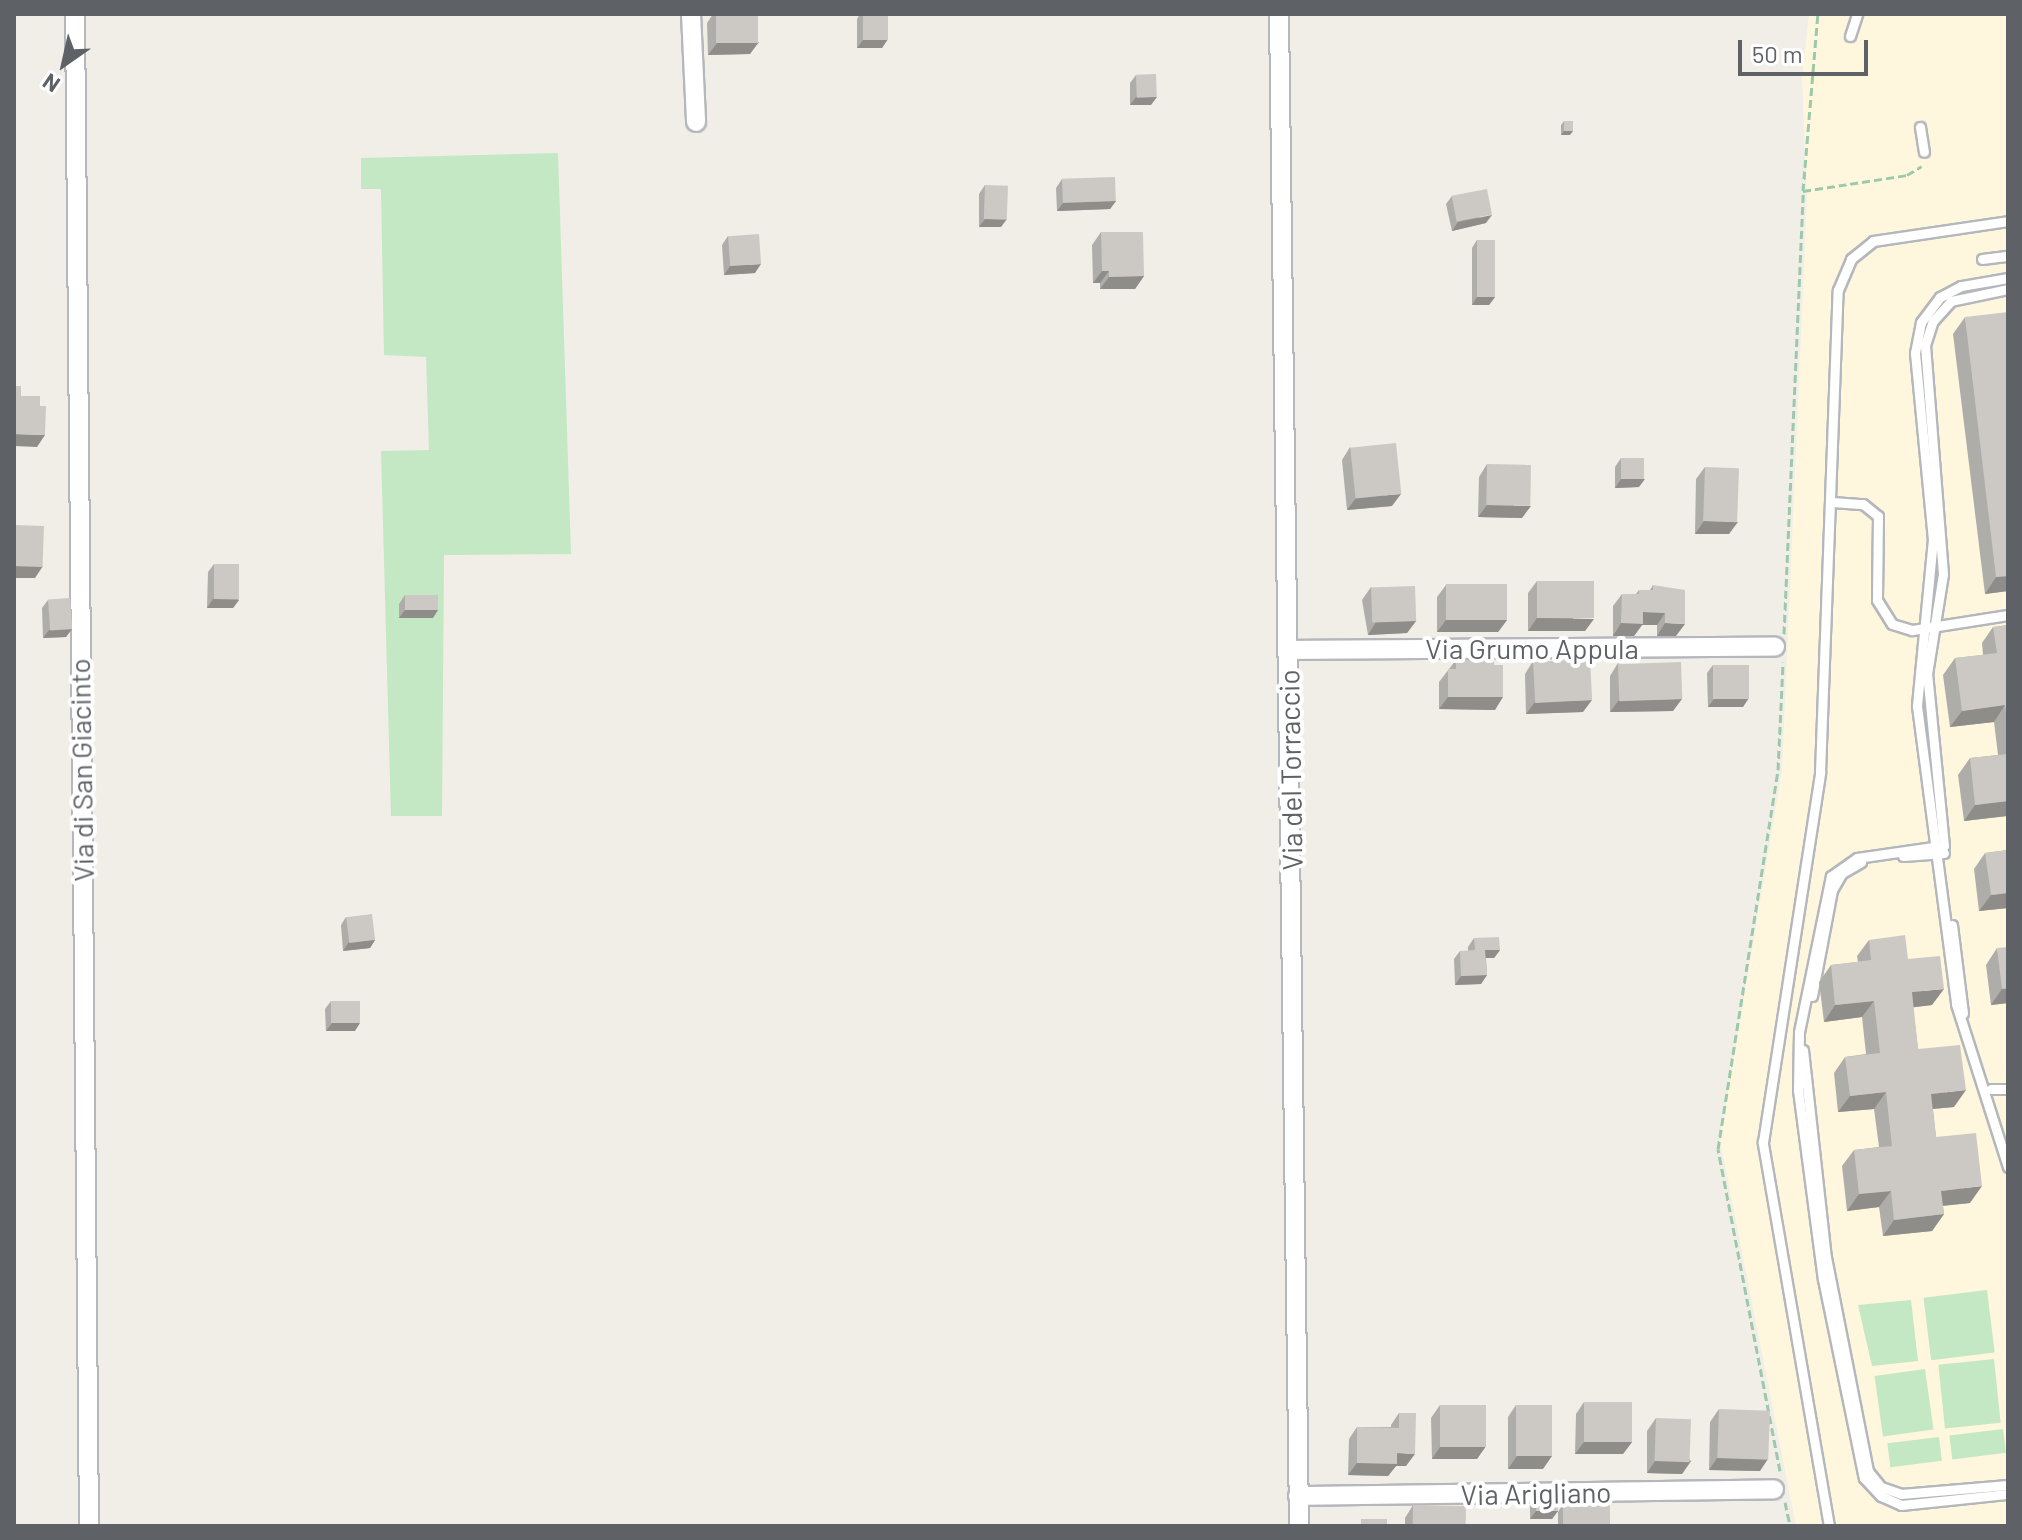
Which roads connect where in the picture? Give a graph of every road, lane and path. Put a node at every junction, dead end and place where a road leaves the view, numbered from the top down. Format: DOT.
graph roads {
  1 [pos="75,14"];
  2 [pos="691,14"];
  3 [pos="1279,14"];
  4 [pos="1818,14"];
  5 [pos="1857,14"];
  6 [pos="1850,36"];
  7 [pos="696,122"];
  8 [pos="1920,127"];
  9 [pos="1924,152"];
  10 [pos="1803,191"];
  11 [pos="2008,221"];
  12 [pos="2008,256"];
  13 [pos="1982,259"];
  14 [pos="2008,278"];
  15 [pos="2008,289"];
  16 [pos="1832,502"];
  17 [pos="2008,615"];
  18 [pos="1935,622"];
  19 [pos="1922,627"];
  20 [pos="1289,650"];
  21 [pos="1780,651"];
  22 [pos="1941,850"];
  23 [pos="1991,1089"];
  24 [pos="2008,1089"];
  25 [pos="2008,1141"];
  26 [pos="2008,1167"];
  27 [pos="1779,1485"];
  28 [pos="2008,1485"];
  29 [pos="2008,1494"];
  30 [pos="1298,1496"];
  31 [pos="89,1526"];
  32 [pos="1299,1526"];
  33 [pos="1790,1526"];
  34 [pos="1829,1526"];
  1 -- 31 [label="street, Via di San Giacinto"];
  2 -- 7 [label="street"];
  3 -- 20 [label="street, Via del Torraccio"];
  4 -- 10 [label="path"];
  5 -- 6 [label="lane"];
  8 -- 9 [label="lane"];
  9 -- 10 [label="path"];
  10 -- 21 [label="path"];
  11 -- 16 [label="lane"];
  12 -- 13 [label="lane"];
  14 -- 19 [label="lane"];
  15 -- 18 [label="lane"];
  16 -- 19 [label="lane"];
  16 -- 34 [label="lane"];
  17 -- 18 [label="lane"];
  18 -- 19 [label="lane"];
  18 -- 22 [label="lane"];
  19 -- 22 [label="lane"];
  20 -- 21 [label="street, Via Grumo Appula"];
  20 -- 30 [label="street, Via del Torraccio"];
  21 -- 27 [label="path"];
  22 -- 23 [label="lane"];
  22 -- 26 [label="lane"];
  22 -- 28 [label="lane"];
  22 -- 29 [label="lane"];
  23 -- 24 [label="lane"];
  23 -- 25 [label="lane"];
  27 -- 30 [label="street, Via Arigliano"];
  27 -- 33 [label="path"];
  30 -- 32 [label="street, Via del Torraccio"];
}
